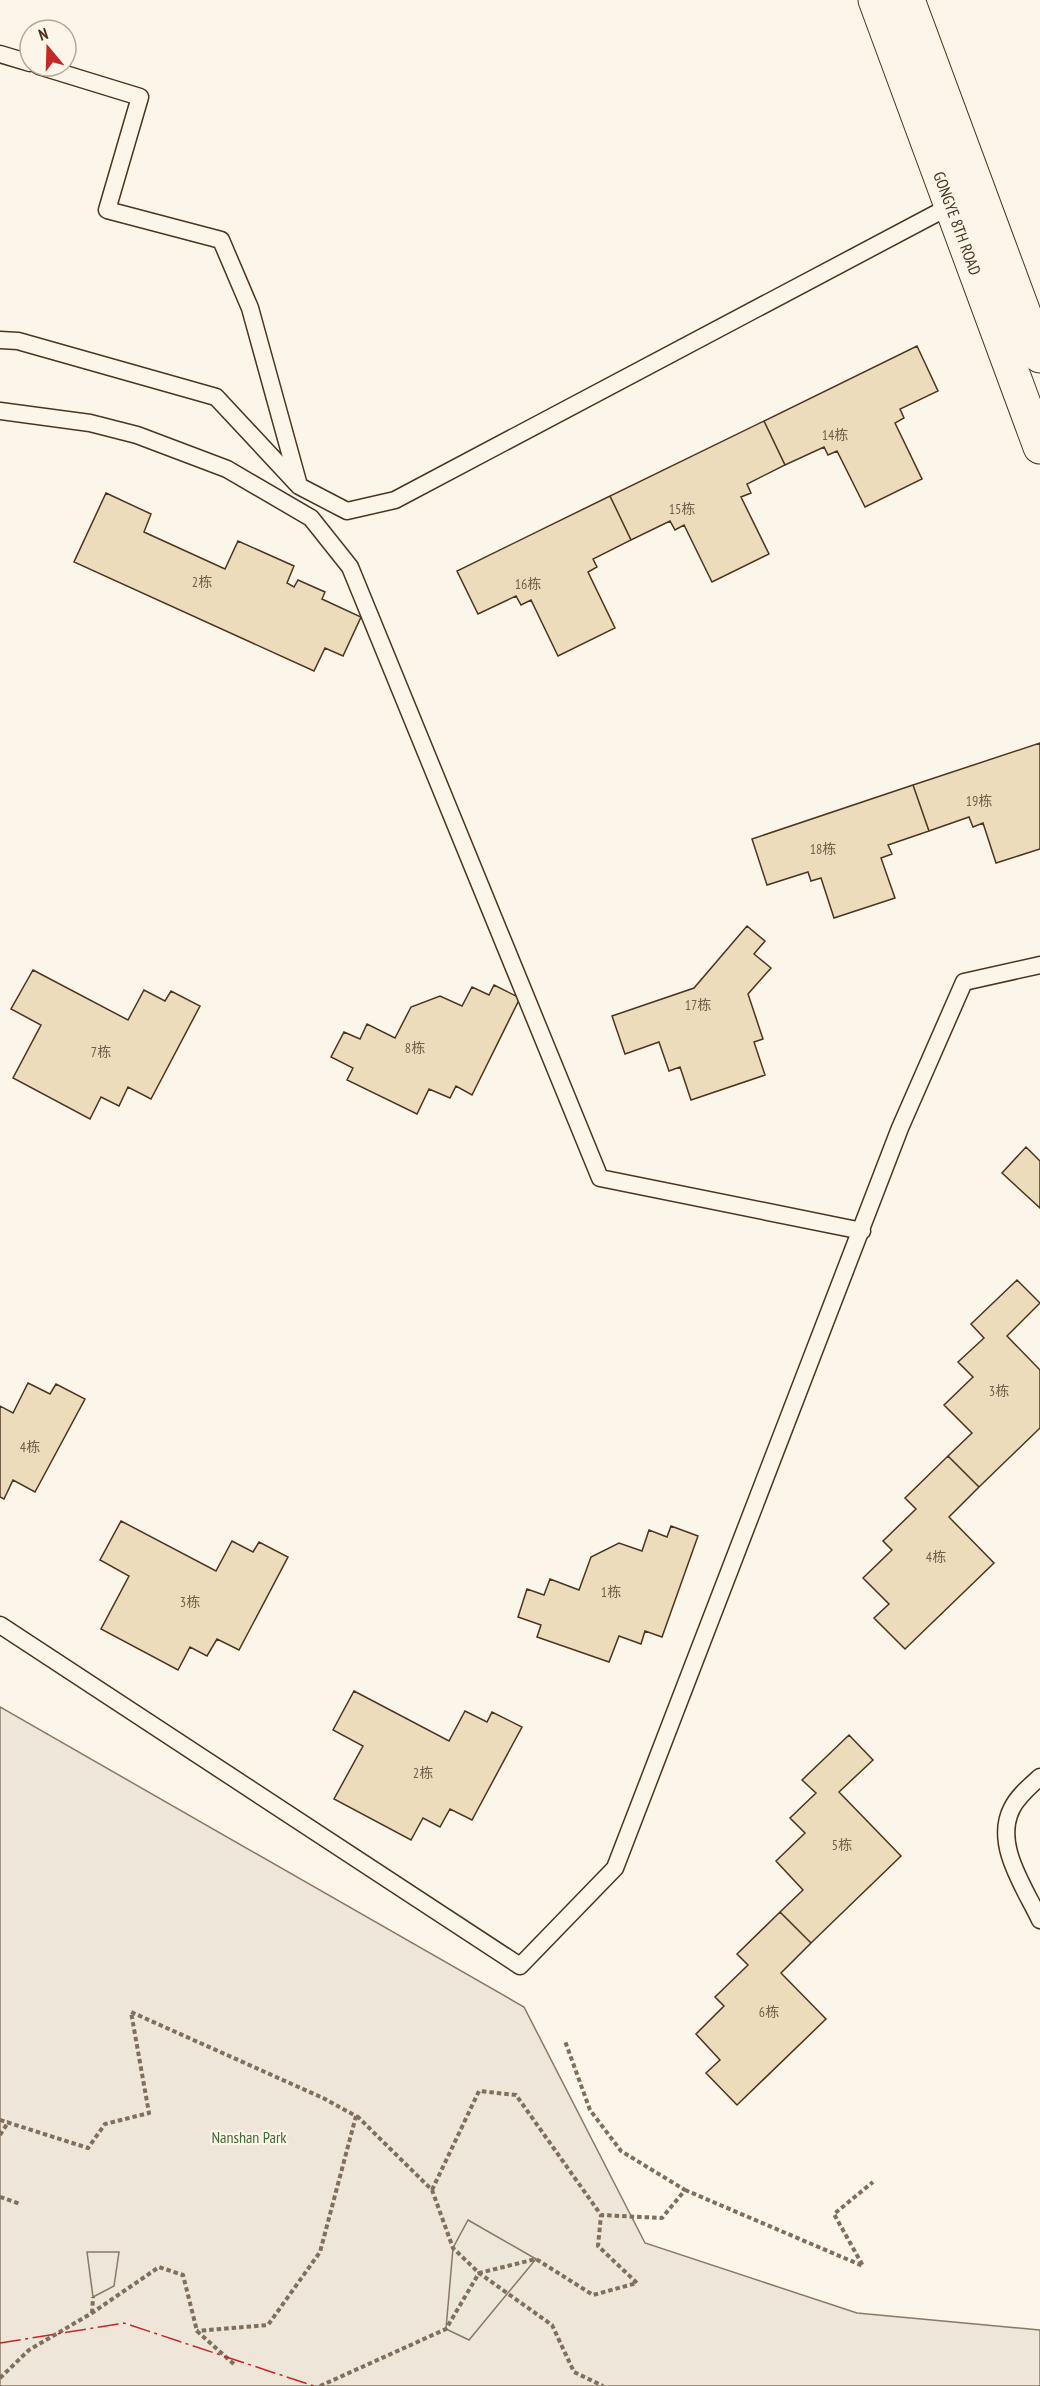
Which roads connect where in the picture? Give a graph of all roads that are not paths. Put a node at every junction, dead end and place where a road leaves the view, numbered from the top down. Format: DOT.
graph roads {
  1 [pos="875,0"];
  2 [pos="908,0"];
  3 [pos="0,54"];
  4 [pos="18,59"];
  5 [pos="78,78"];
  6 [pos="965,198"];
  7 [pos="0,340"];
  8 [pos="1040,356"];
  9 [pos="0,411"];
  10 [pos="1040,447"];
  11 [pos="299,486"];
  12 [pos="1040,964"];
  13 [pos="862,1232"];
  14 [pos="0,1624"];
  15 [pos="1040,1777"];
  16 [pos="1040,1920"];
  1 -- 6 [label="street, GONGYE 8TH ROAD"];
  2 -- 6 [label="street, GONGYE 8TH ROAD"];
  3 -- 4 [label="lane"];
  5 -- 11 [label="lane"];
  6 -- 8 [label="street, GONGYE 8TH ROAD"];
  6 -- 10 [label="street, GONGYE 8TH ROAD"];
  6 -- 11 [label="lane"];
  7 -- 11 [label="lane"];
  9 -- 13 [label="lane"];
  12 -- 13 [label="lane"];
  13 -- 14 [label="lane"];
  15 -- 16 [label="lane"];
}
